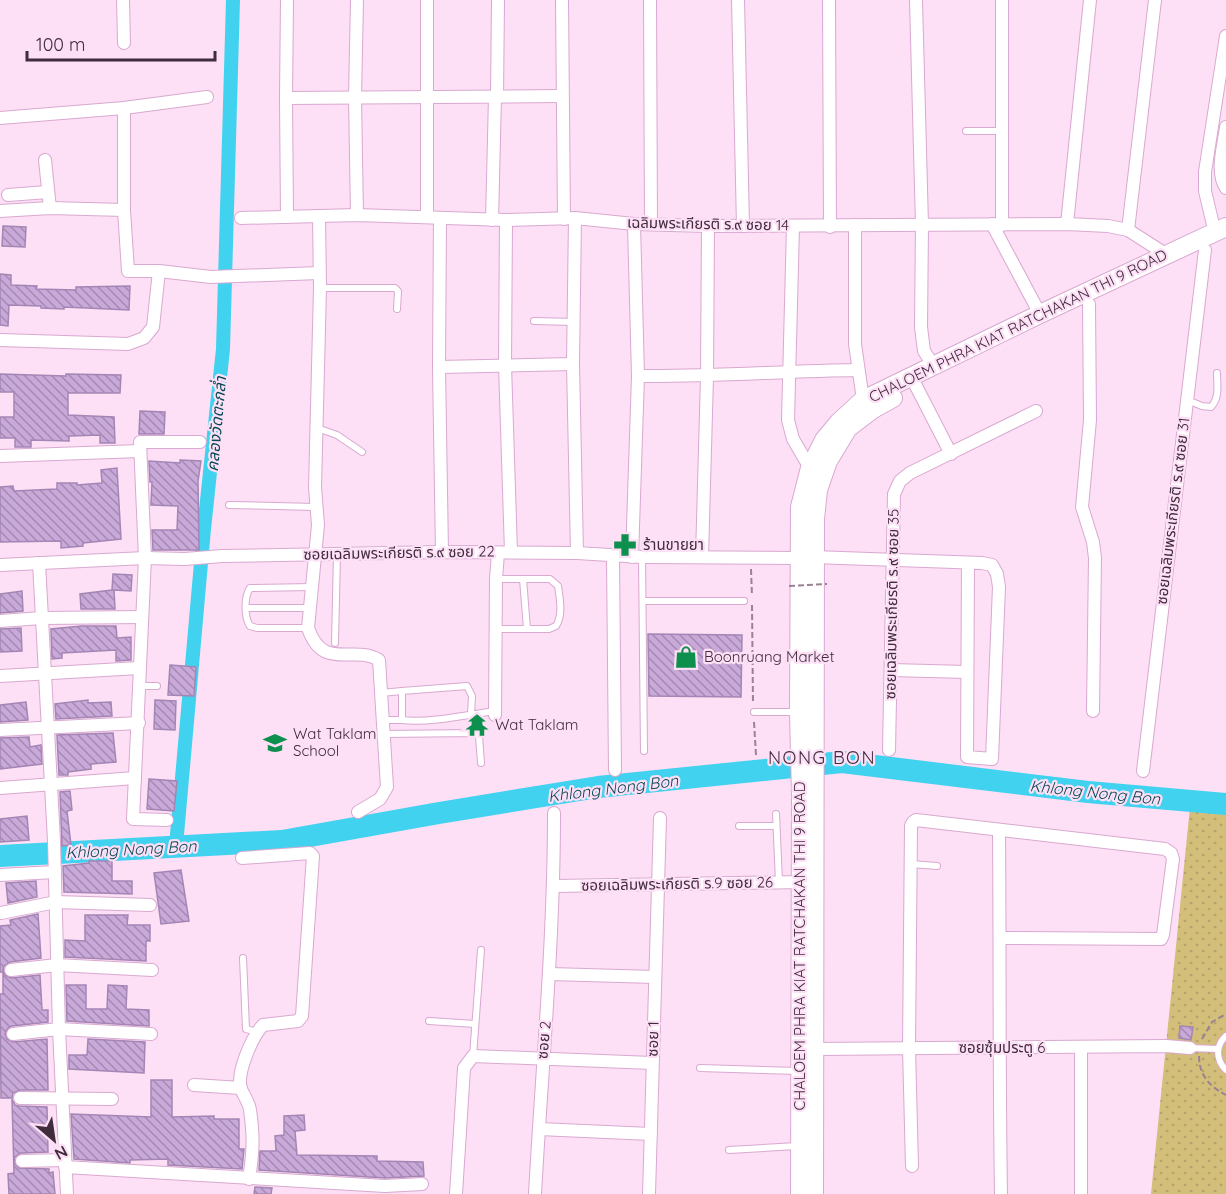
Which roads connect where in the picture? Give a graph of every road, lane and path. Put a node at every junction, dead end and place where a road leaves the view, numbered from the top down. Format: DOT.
graph roads {
  1 [pos="123,0"];
  2 [pos="287,0"];
  3 [pos="357,0"];
  4 [pos="427,0"];
  5 [pos="498,0"];
  6 [pos="562,0"];
  7 [pos="650,0"];
  8 [pos="738,0"];
  9 [pos="829,0"];
  10 [pos="916,0"];
  11 [pos="1002,0"];
  12 [pos="1090,0"];
  13 [pos="1155,0"];
  14 [pos="1226,36"];
  15 [pos="124,44"];
  16 [pos="1224,63"];
  17 [pos="562,96"];
  18 [pos="207,97"];
  19 [pos="355,97"];
  20 [pos="426,97"];
  21 [pos="496,97"];
  22 [pos="286,98"];
  23 [pos="124,108"];
  24 [pos="0,118"];
  25 [pos="1226,127"];
  26 [pos="966,131"];
  27 [pos="1003,131"];
  28 [pos="45,160"];
  29 [pos="1205,182"];
  30 [pos="1224,184"];
  31 [pos="48,192"];
  32 [pos="8,195"];
  33 [pos="50,208"];
  34 [pos="124,210"];
  35 [pos="0,211"];
  36 [pos="357,215"];
  37 [pos="319,216"];
  38 [pos="287,217"];
  39 [pos="427,217"];
  40 [pos="241,218"];
  41 [pos="440,218"];
  42 [pos="569,218"];
  43 [pos="492,220"];
  44 [pos="506,220"];
  45 [pos="634,224"];
  46 [pos="651,224"];
  47 [pos="1067,224"];
  48 [pos="793,225"];
  49 [pos="855,225"];
  50 [pos="922,225"];
  51 [pos="997,225"];
  52 [pos="708,226"];
  53 [pos="744,226"];
  54 [pos="830,227"];
  55 [pos="1128,230"];
  56 [pos="1222,234"];
  57 [pos="1205,250"];
  58 [pos="1167,255"];
  59 [pos="159,271"];
  60 [pos="319,273"];
  61 [pos="320,288"];
  62 [pos="1089,304"];
  63 [pos="397,309"];
  64 [pos="1040,314"];
  65 [pos="534,321"];
  66 [pos="573,322"];
  67 [pos="0,340"];
  68 [pos="573,364"];
  69 [pos="505,365"];
  70 [pos="933,365"];
  71 [pos="439,367"];
  72 [pos="858,370"];
  73 [pos="788,371"];
  74 [pos="1217,373"];
  75 [pos="638,376"];
  76 [pos="707,377"];
  77 [pos="916,386"];
  78 [pos="862,400"];
  79 [pos="1187,400"];
  80 [pos="1036,411"];
  81 [pos="316,428"];
  82 [pos="200,442"];
  83 [pos="140,451"];
  84 [pos="362,452"];
  85 [pos="951,454"];
  86 [pos="0,456"];
  87 [pos="810,468"];
  88 [pos="229,506"];
  89 [pos="317,507"];
  90 [pos="442,552"];
  91 [pos="498,552"];
  92 [pos="511,552"];
  93 [pos="337,553"];
  94 [pos="577,553"];
  95 [pos="315,554"];
  96 [pos="613,556"];
  97 [pos="637,557"];
  98 [pos="702,557"];
  99 [pos="751,557"];
  100 [pos="806,557"];
  101 [pos="145,558"];
  102 [pos="894,560"];
  103 [pos="39,563"];
  104 [pos="968,563"];
  105 [pos="0,565"];
  106 [pos="496,579"];
  107 [pos="523,579"];
  108 [pos="827,584"];
  109 [pos="789,586"];
  110 [pos="312,587"];
  111 [pos="744,601"];
  112 [pos="643,602"];
  113 [pos="246,608"];
  114 [pos="310,608"];
  115 [pos="142,617"];
  116 [pos="42,618"];
  117 [pos="0,621"];
  118 [pos="308,628"];
  119 [pos="496,629"];
  120 [pos="526,629"];
  121 [pos="335,643"];
  122 [pos="139,668"];
  123 [pos="891,670"];
  124 [pos="967,672"];
  125 [pos="45,673"];
  126 [pos="0,676"];
  127 [pos="139,686"];
  128 [pos="157,686"];
  129 [pos="402,691"];
  130 [pos="381,693"];
  131 [pos="753,711"];
  132 [pos="1094,711"];
  133 [pos="799,712"];
  134 [pos="495,713"];
  135 [pos="471,714"];
  136 [pos="382,720"];
  137 [pos="402,720"];
  138 [pos="139,723"];
  139 [pos="48,727"];
  140 [pos="0,730"];
  141 [pos="382,734"];
  142 [pos="889,750"];
  143 [pos="644,751"];
  144 [pos="756,755"];
  145 [pos="807,755"];
  146 [pos="481,763"];
  147 [pos="615,770"];
  148 [pos="1143,771"];
  149 [pos="135,778"];
  150 [pos="49,783"];
  151 [pos="0,788"];
  152 [pos="358,812"];
  153 [pos="554,813"];
  154 [pos="776,814"];
  155 [pos="660,818"];
  156 [pos="167,820"];
  157 [pos="739,826"];
  158 [pos="776,826"];
  159 [pos="999,830"];
  160 [pos="242,858"];
  161 [pos="911,864"];
  162 [pos="937,866"];
  163 [pos="55,869"];
  164 [pos="0,875"];
  165 [pos="779,882"];
  166 [pos="801,882"];
  167 [pos="658,884"];
  168 [pos="554,886"];
  169 [pos="56,902"];
  170 [pos="150,904"];
  171 [pos="1,913"];
  172 [pos="1000,938"];
  173 [pos="481,950"];
  174 [pos="243,958"];
  175 [pos="57,965"];
  176 [pos="11,970"];
  177 [pos="152,970"];
  178 [pos="550,974"];
  179 [pos="655,977"];
  180 [pos="429,1022"];
  181 [pos="476,1024"];
  182 [pos="59,1029"];
  183 [pos="257,1032"];
  184 [pos="13,1034"];
  185 [pos="151,1034"];
  186 [pos="1226,1036"];
  187 [pos="815,1048"];
  188 [pos="909,1048"];
  189 [pos="998,1048"];
  190 [pos="1081,1048"];
  191 [pos="1190,1048"];
  192 [pos="1218,1049"];
  193 [pos="473,1056"];
  194 [pos="543,1058"];
  195 [pos="652,1063"];
  196 [pos="700,1068"];
  197 [pos="1226,1070"];
  198 [pos="800,1071"];
  199 [pos="194,1084"];
  200 [pos="241,1088"];
  201 [pos="62,1097"];
  202 [pos="20,1098"];
  203 [pos="112,1099"];
  204 [pos="539,1129"];
  205 [pos="651,1134"];
  206 [pos="800,1146"];
  207 [pos="729,1150"];
  208 [pos="22,1161"];
  209 [pos="65,1163"];
  210 [pos="912,1166"];
  211 [pos="249,1179"];
  212 [pos="422,1184"];
  213 [pos="385,1190"];
  214 [pos="67,1194"];
  215 [pos="456,1194"];
  216 [pos="535,1194"];
  217 [pos="649,1194"];
  218 [pos="800,1194"];
  219 [pos="814,1194"];
  220 [pos="1001,1194"];
  221 [pos="1081,1194"];
  1 -- 15 [label="street"];
  2 -- 22 [label="street"];
  3 -- 19 [label="street"];
  4 -- 20 [label="street"];
  5 -- 21 [label="street"];
  6 -- 17 [label="street"];
  7 -- 46 [label="street"];
  8 -- 53 [label="street"];
  9 -- 54 [label="street"];
  10 -- 50 [label="street"];
  11 -- 27 [label="street"];
  12 -- 47 [label="street"];
  13 -- 55 [label="street"];
  14 -- 16 [label="street"];
  16 -- 29 [label="street"];
  17 -- 21 [label="street"];
  17 -- 42 [label="street"];
  18 -- 23 [label="street"];
  19 -- 20 [label="street"];
  19 -- 22 [label="street"];
  19 -- 36 [label="street"];
  20 -- 21 [label="street"];
  20 -- 39 [label="street"];
  21 -- 43 [label="street"];
  22 -- 38 [label="street"];
  23 -- 24 [label="street"];
  23 -- 34 [label="street"];
  25 -- 30 [label="street"];
  26 -- 27 [label="lane"];
  27 -- 51 [label="street"];
  28 -- 31 [label="street"];
  29 -- 30 [label="street"];
  29 -- 56 [label="street"];
  31 -- 32 [label="street"];
  31 -- 33 [label="street"];
  33 -- 34 [label="street"];
  33 -- 35 [label="street"];
  34 -- 59 [label="street"];
  36 -- 37 [label="street, เฉลิมพระเกียรติ ร.๙ ซอย 14"];
  36 -- 39 [label="street, เฉลิมพระเกียรติ ร.๙ ซอย 14"];
  37 -- 38 [label="street, เฉลิมพระเกียรติ ร.๙ ซอย 14"];
  37 -- 60 [label="street"];
  38 -- 40 [label="street, เฉลิมพระเกียรติ ร.๙ ซอย 14"];
  39 -- 41 [label="street, เฉลิมพระเกียรติ ร.๙ ซอย 14"];
  41 -- 43 [label="street, เฉลิมพระเกียรติ ร.๙ ซอย 14"];
  41 -- 71 [label="street"];
  42 -- 44 [label="street, เฉลิมพระเกียรติ ร.๙ ซอย 14"];
  42 -- 45 [label="street, เฉลิมพระเกียรติ ร.๙ ซอย 14"];
  42 -- 66 [label="street"];
  43 -- 44 [label="street, เฉลิมพระเกียรติ ร.๙ ซอย 14"];
  44 -- 69 [label="street"];
  45 -- 46 [label="street, เฉลิมพระเกียรติ ร.๙ ซอย 14"];
  45 -- 75 [label="street"];
  46 -- 52 [label="street, เฉลิมพระเกียรติ ร.๙ ซอย 14"];
  47 -- 51 [label="street, เฉลิมพระเกียรติ ร.๙ ซอย 14"];
  47 -- 55 [label="street, เฉลิมพระเกียรติ ร.๙ ซอย 14"];
  48 -- 53 [label="street, เฉลิมพระเกียรติ ร.๙ ซอย 14"];
  48 -- 54 [label="street, เฉลิมพระเกียรติ ร.๙ ซอย 14"];
  48 -- 73 [label="street"];
  49 -- 50 [label="street, เฉลิมพระเกียรติ ร.๙ ซอย 14"];
  49 -- 54 [label="street, เฉลิมพระเกียรติ ร.๙ ซอย 14"];
  49 -- 72 [label="street"];
  50 -- 51 [label="street, เฉลิมพระเกียรติ ร.๙ ซอย 14"];
  50 -- 70 [label="street"];
  51 -- 64 [label="street"];
  52 -- 53 [label="street, เฉลิมพระเกียรติ ร.๙ ซอย 14"];
  52 -- 76 [label="street"];
  55 -- 58 [label="street, เฉลิมพระเกียรติ ร.๙ ซอย 14"];
  56 -- 57 [label="main road, CHALOEM PHRA KIAT RATCHAKAN THI 9 ROAD"];
  56 -- 58 [label="main road, CHALOEM PHRA KIAT RATCHAKAN THI 9 ROAD"];
  57 -- 62 [label="main road, CHALOEM PHRA KIAT RATCHAKAN THI 9 ROAD"];
  57 -- 79 [label="street, ซอยเฉลิมพระเกียรติ ร.๙ ซอย 31"];
  58 -- 64 [label="main road, CHALOEM PHRA KIAT RATCHAKAN THI 9 ROAD"];
  59 -- 60 [label="street"];
  59 -- 67 [label="street"];
  60 -- 61 [label="street"];
  61 -- 63 [label="lane"];
  61 -- 81 [label="street"];
  62 -- 77 [label="main road, CHALOEM PHRA KIAT RATCHAKAN THI 9 ROAD"];
  62 -- 132 [label="street"];
  64 -- 70 [label="main road, CHALOEM PHRA KIAT RATCHAKAN THI 9 ROAD"];
  65 -- 66 [label="lane"];
  66 -- 68 [label="street"];
  68 -- 69 [label="street"];
  68 -- 94 [label="street"];
  69 -- 71 [label="street"];
  69 -- 92 [label="street"];
  70 -- 78 [label="main road, CHALOEM PHRA KIAT RATCHAKAN THI 9 ROAD"];
  71 -- 90 [label="street"];
  72 -- 73 [label="street"];
  72 -- 78 [label="street"];
  73 -- 76 [label="street"];
  73 -- 87 [label="street"];
  74 -- 79 [label="lane"];
  75 -- 76 [label="street"];
  75 -- 97 [label="street"];
  76 -- 98 [label="street"];
  77 -- 85 [label="street"];
  77 -- 100 [label="main road, CHALOEM PHRA KIAT RATCHAKAN THI 9 ROAD"];
  78 -- 87 [label="main road, CHALOEM PHRA KIAT RATCHAKAN THI 9 ROAD"];
  79 -- 148 [label="street, ซอยเฉลิมพระเกียรติ ร.๙ ซอย 31"];
  80 -- 85 [label="street, ซอยเฉลิมพระเกียรติ ร.๙ ซอย 35"];
  81 -- 84 [label="lane"];
  81 -- 89 [label="street"];
  82 -- 83 [label="street"];
  83 -- 86 [label="street"];
  83 -- 101 [label="street"];
  85 -- 102 [label="street, ซอยเฉลิมพระเกียรติ ร.๙ ซอย 35"];
  87 -- 100 [label="main road, CHALOEM PHRA KIAT RATCHAKAN THI 9 ROAD"];
  88 -- 89 [label="lane"];
  89 -- 95 [label="street"];
  90 -- 91 [label="street, ซอยเฉลิมพระเกียรติ ร.๙ ซอย 22"];
  90 -- 93 [label="street, ซอยเฉลิมพระเกียรติ ร.๙ ซอย 22"];
  91 -- 92 [label="street, ซอยเฉลิมพระเกียรติ ร.๙ ซอย 22"];
  91 -- 106 [label="street"];
  92 -- 94 [label="street, ซอยเฉลิมพระเกียรติ ร.๙ ซอย 22"];
  93 -- 95 [label="street, ซอยเฉลิมพระเกียรติ ร.๙ ซอย 22"];
  93 -- 121 [label="lane"];
  94 -- 96 [label="street, ซอยเฉลิมพระเกียรติ ร.๙ ซอย 22"];
  95 -- 101 [label="street, ซอยเฉลิมพระเกียรติ ร.๙ ซอย 22"];
  95 -- 110 [label="street"];
  96 -- 97 [label="street, ซอยเฉลิมพระเกียรติ ร.๙ ซอย 22"];
  96 -- 147 [label="street"];
  97 -- 98 [label="street, ซอยเฉลิมพระเกียรติ ร.๙ ซอย 22"];
  97 -- 112 [label="lane"];
  98 -- 99 [label="street, ซอยเฉลิมพระเกียรติ ร.๙ ซอย 22"];
  99 -- 100 [label="street, ซอยเฉลิมพระเกียรติ ร.๙ ซอย 22"];
  99 -- 131 [label="path"];
  100 -- 102 [label="street, ซอยเฉลิมพระเกียรติ ร.๙ ซอย 22"];
  100 -- 133 [label="main road, CHALOEM PHRA KIAT RATCHAKAN THI 9 ROAD"];
  100 -- 145 [label="main road, CHALOEM PHRA KIAT RATCHAKAN THI 9 ROAD"];
  101 -- 103 [label="street, ซอยเฉลิมพระเกียรติ ร.๙ ซอย 22"];
  101 -- 115 [label="street"];
  102 -- 104 [label="street, ซอยเฉลิมพระเกียรติ ร.๙ ซอย 22"];
  102 -- 123 [label="street, ซอยเฉลิมพระเกียรติ ร.๙ ซอย 35"];
  103 -- 105 [label="street, ซอยเฉลิมพระเกียรติ ร.๙ ซอย 22"];
  103 -- 116 [label="street"];
  104 -- 124 [label="street"];
  104 -- 124 [label="street, ซอยเฉลิมพระเกียรติ ร.๙ ซอย 22"];
  106 -- 107 [label="lane"];
  106 -- 119 [label="street"];
  107 -- 120 [label="lane"];
  107 -- 120 [label="lane"];
  108 -- 109 [label="path, bridge"];
  110 -- 113 [label="lane"];
  110 -- 114 [label="street"];
  111 -- 112 [label="lane"];
  112 -- 143 [label="lane"];
  113 -- 114 [label="lane"];
  113 -- 118 [label="lane"];
  114 -- 118 [label="street"];
  115 -- 116 [label="street"];
  115 -- 122 [label="street"];
  116 -- 117 [label="street"];
  116 -- 125 [label="street"];
  118 -- 130 [label="street"];
  119 -- 120 [label="lane"];
  119 -- 134 [label="street"];
  122 -- 125 [label="street"];
  122 -- 127 [label="street"];
  123 -- 124 [label="street"];
  123 -- 142 [label="street, ซอยเฉลิมพระเกียรติ ร.๙ ซอย 35"];
  125 -- 126 [label="street"];
  125 -- 139 [label="street"];
  127 -- 128 [label="lane"];
  127 -- 138 [label="street"];
  129 -- 130 [label="lane"];
  129 -- 135 [label="lane"];
  129 -- 137 [label="lane"];
  130 -- 136 [label="street"];
  131 -- 133 [label="lane"];
  131 -- 144 [label="path"];
  133 -- 145 [label="main road, CHALOEM PHRA KIAT RATCHAKAN THI 9 ROAD"];
  134 -- 135 [label="lane"];
  135 -- 137 [label="lane"];
  136 -- 137 [label="lane"];
  136 -- 141 [label="street"];
  138 -- 139 [label="street"];
  138 -- 149 [label="street"];
  139 -- 140 [label="street"];
  139 -- 150 [label="street"];
  141 -- 146 [label="lane"];
  141 -- 152 [label="street"];
  145 -- 166 [label="main road, CHALOEM PHRA KIAT RATCHAKAN THI 9 ROAD"];
  145 -- 187 [label="main road, CHALOEM PHRA KIAT RATCHAKAN THI 9 ROAD"];
  149 -- 150 [label="street"];
  149 -- 156 [label="street"];
  150 -- 151 [label="street"];
  150 -- 163 [label="street"];
  153 -- 168 [label="street, ซอย 2"];
  154 -- 158 [label="lane"];
  155 -- 167 [label="street, ซอย 1"];
  157 -- 158 [label="lane"];
  158 -- 165 [label="lane"];
  159 -- 161 [label="street"];
  159 -- 172 [label="street"];
  159 -- 172 [label="street"];
  160 -- 183 [label="street"];
  161 -- 162 [label="lane"];
  161 -- 188 [label="street"];
  163 -- 164 [label="street"];
  163 -- 169 [label="street"];
  165 -- 166 [label="street, ซอยเฉลิมพระเกียรติ ร.9 ซอย 26"];
  165 -- 167 [label="street, ซอยเฉลิมพระเกียรติ ร.9 ซอย 26"];
  166 -- 198 [label="main road, CHALOEM PHRA KIAT RATCHAKAN THI 9 ROAD"];
  167 -- 168 [label="street, ซอยเฉลิมพระเกียรติ ร.9 ซอย 26"];
  167 -- 179 [label="street, ซอย 1"];
  168 -- 178 [label="street, ซอย 2"];
  169 -- 170 [label="street"];
  169 -- 171 [label="street"];
  169 -- 175 [label="street"];
  172 -- 189 [label="street"];
  173 -- 181 [label="lane"];
  174 -- 183 [label="lane"];
  175 -- 176 [label="street"];
  175 -- 177 [label="street"];
  175 -- 182 [label="street"];
  178 -- 179 [label="street"];
  178 -- 194 [label="street, ซอย 2"];
  179 -- 195 [label="street, ซอย 1"];
  180 -- 181 [label="lane"];
  181 -- 193 [label="lane"];
  182 -- 184 [label="street"];
  182 -- 185 [label="street"];
  182 -- 201 [label="street"];
  183 -- 200 [label="street"];
  186 -- 192 [label="lane"];
  187 -- 188 [label="street, ซอยซุ้มประตู 6"];
  187 -- 219 [label="main road, CHALOEM PHRA KIAT RATCHAKAN THI 9 ROAD"];
  188 -- 189 [label="street, ซอยซุ้มประตู 6"];
  188 -- 210 [label="street"];
  189 -- 190 [label="street, ซอยซุ้มประตู 6"];
  189 -- 220 [label="street"];
  190 -- 191 [label="street, ซอยซุ้มประตู 6"];
  190 -- 221 [label="street"];
  191 -- 192 [label="lane"];
  192 -- 197 [label="lane"];
  193 -- 194 [label="street"];
  193 -- 215 [label="street"];
  194 -- 195 [label="street"];
  194 -- 204 [label="street, ซอย 2"];
  195 -- 205 [label="street, ซอย 1"];
  196 -- 198 [label="lane"];
  198 -- 206 [label="main road, CHALOEM PHRA KIAT RATCHAKAN THI 9 ROAD"];
  199 -- 200 [label="street"];
  200 -- 211 [label="street"];
  201 -- 202 [label="street"];
  201 -- 203 [label="street"];
  201 -- 209 [label="street"];
  204 -- 205 [label="street"];
  204 -- 216 [label="street, ซอย 2"];
  205 -- 217 [label="street, ซอย 1"];
  206 -- 207 [label="lane"];
  206 -- 218 [label="main road, CHALOEM PHRA KIAT RATCHAKAN THI 9 ROAD"];
  208 -- 209 [label="street"];
  209 -- 211 [label="street"];
  209 -- 214 [label="street"];
  211 -- 213 [label="street"];
  212 -- 213 [label="street"];
}
